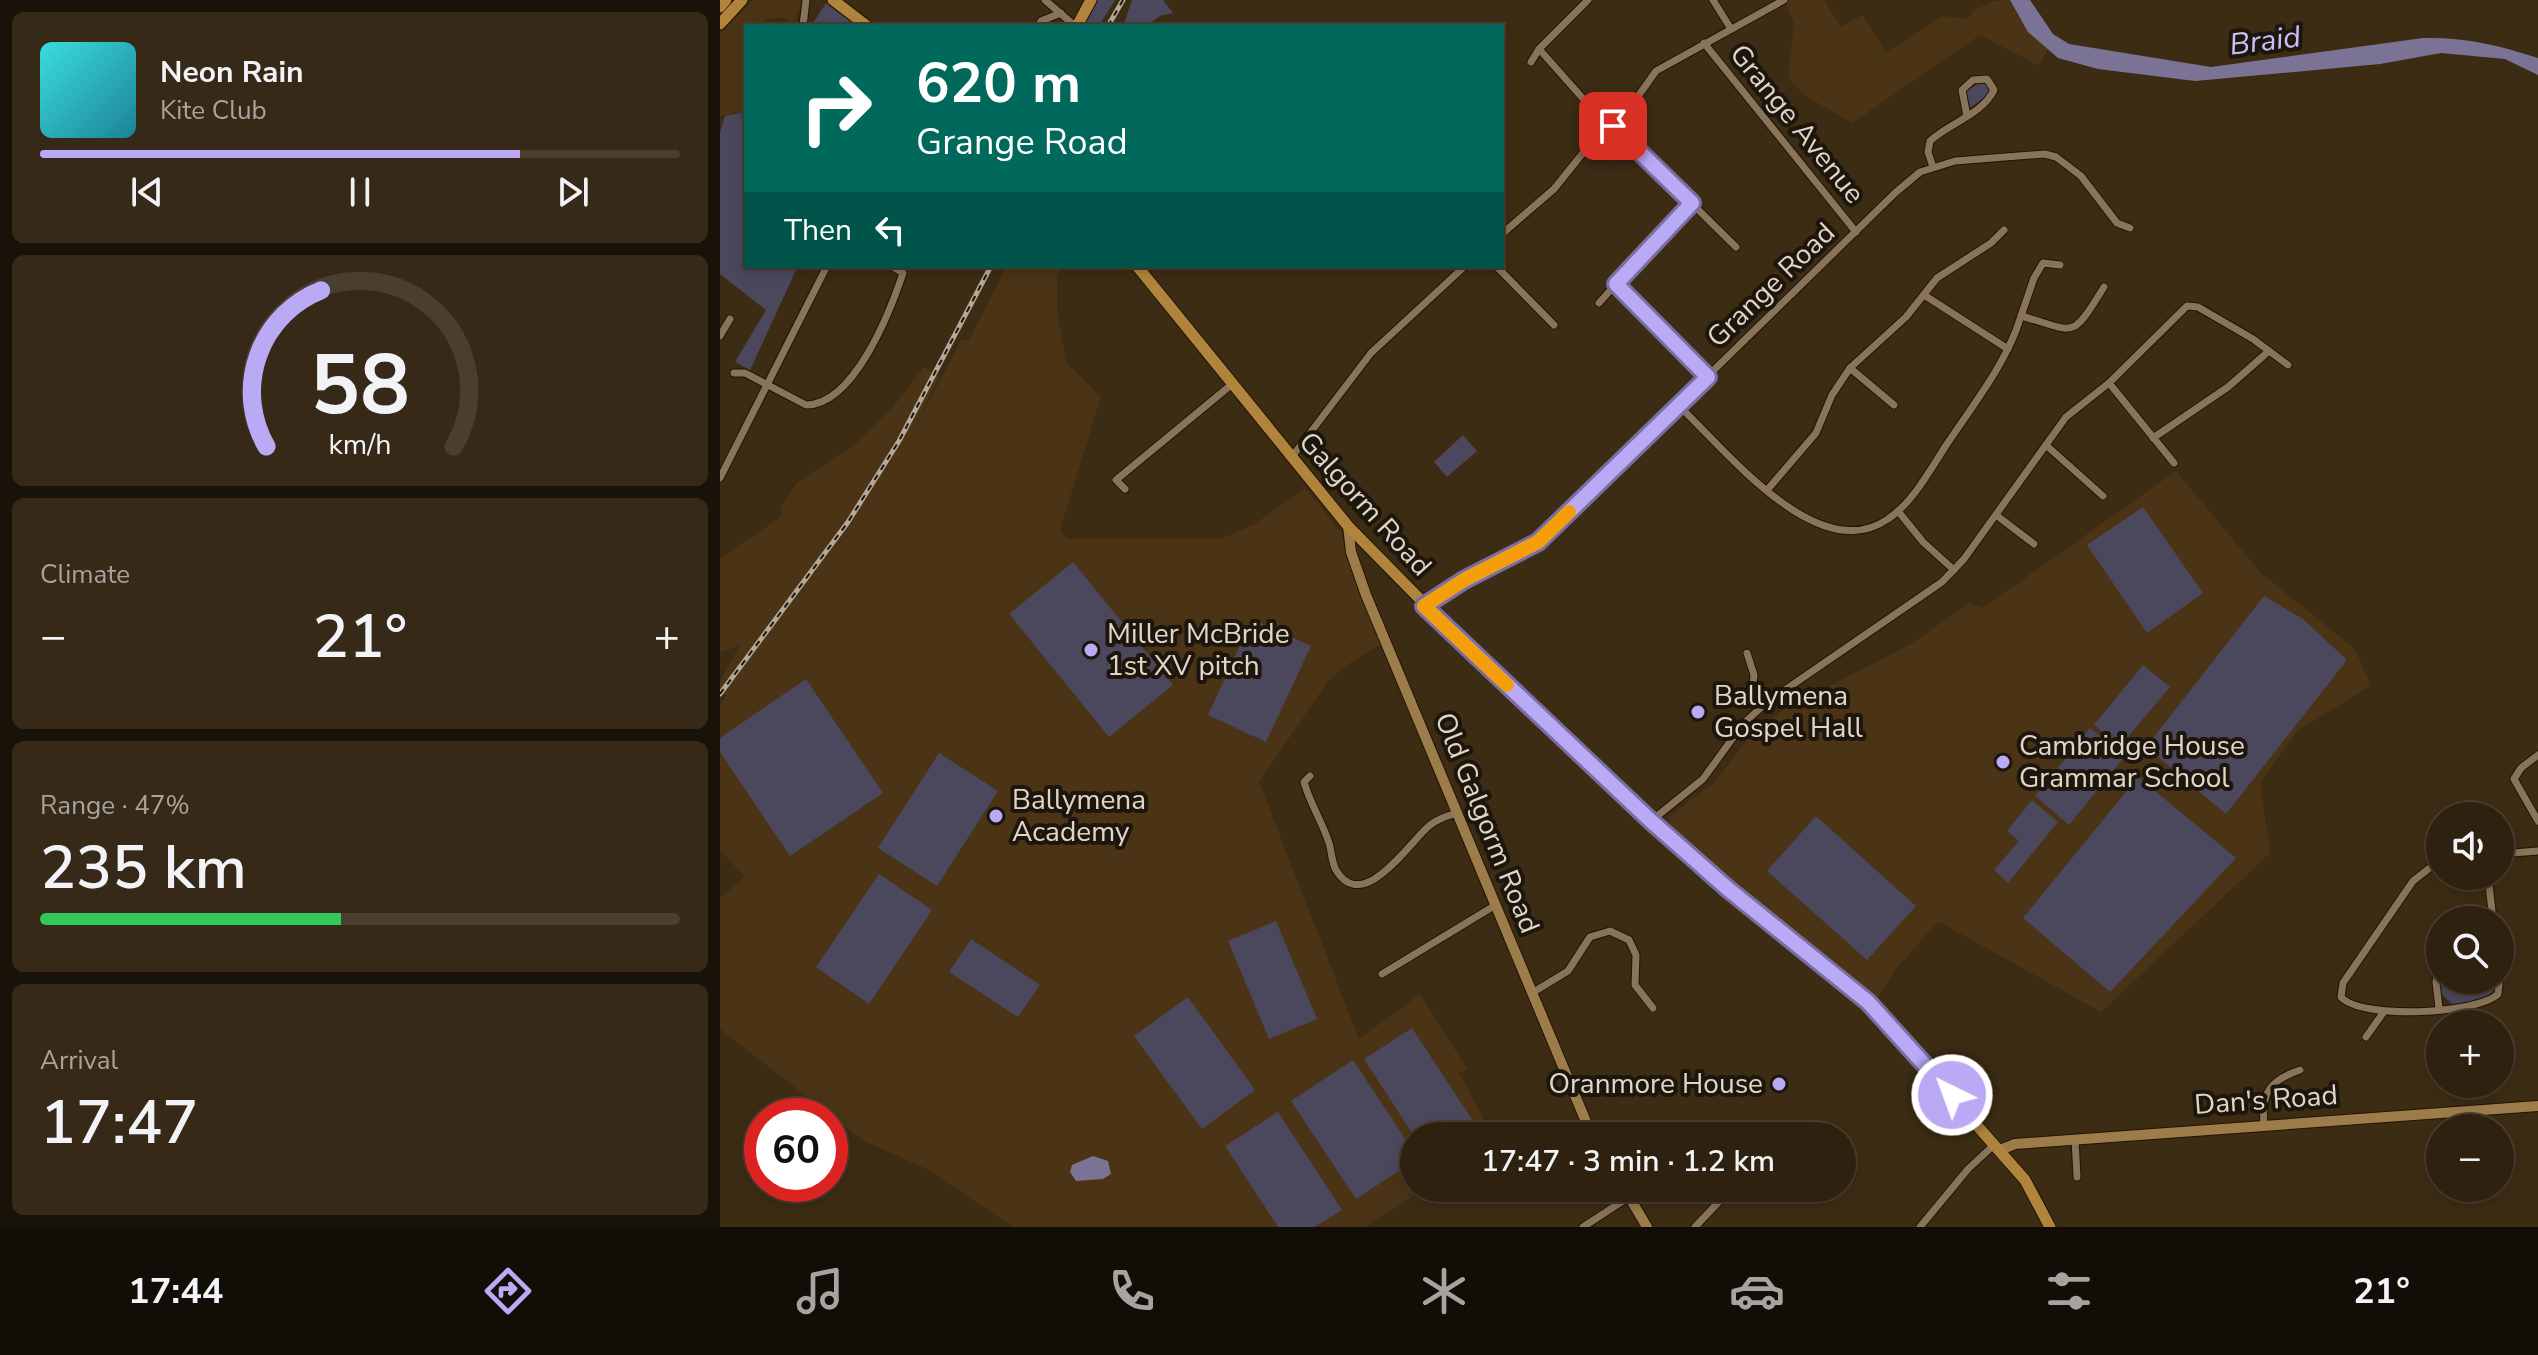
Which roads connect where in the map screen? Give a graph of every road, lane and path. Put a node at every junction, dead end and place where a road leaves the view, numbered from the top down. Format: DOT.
graph roads {
  1 [pos="726,0"];
  2 [pos="742,0"];
  3 [pos="806,0"];
  4 [pos="833,0"];
  5 [pos="1045,0"];
  6 [pos="1091,0"];
  7 [pos="1588,0"];
  8 [pos="1713,0"];
  9 [pos="1784,0"];
  10 [pos="720,7"];
  11 [pos="1061,13"];
  12 [pos="720,24"];
  13 [pos="803,24"];
  14 [pos="864,24"];
  15 [pos="1040,24"];
  16 [pos="1074,24"];
  17 [pos="1077,24"];
  18 [pos="1731,29"];
  19 [pos="1704,43"];
  20 [pos="1539,49"];
  21 [pos="1531,62"];
  22 [pos="1967,116"];
  23 [pos="1612,128"];
  24 [pos="1933,167"];
  25 [pos="1692,203"];
  26 [pos="2130,228"];
  27 [pos="2004,230"];
  28 [pos="1504,232"];
  29 [pos="1856,232"];
  30 [pos="1736,247"];
  31 [pos="2060,265"];
  32 [pos="826,268"];
  33 [pos="1139,268"];
  34 [pos="1463,268"];
  35 [pos="1498,268"];
  36 [pos="905,269"];
  37 [pos="1616,284"];
  38 [pos="2104,287"];
  39 [pos="1924,295"];
  40 [pos="1599,303"];
  41 [pos="2021,316"];
  42 [pos="730,319"];
  43 [pos="1554,325"];
  44 [pos="720,336"];
  45 [pos="2008,349"];
  46 [pos="2269,351"];
  47 [pos="2288,365"];
  48 [pos="1850,368"];
  49 [pos="734,373"];
  50 [pos="1708,377"];
  51 [pos="2109,383"];
  52 [pos="1231,385"];
  53 [pos="768,387"];
  54 [pos="1894,405"];
  55 [pos="1679,406"];
  56 [pos="2153,438"];
  57 [pos="2047,446"];
  58 [pos="1291,458"];
  59 [pos="2174,463"];
  60 [pos="720,478"];
  61 [pos="1125,489"];
  62 [pos="1768,489"];
  63 [pos="2103,496"];
  64 [pos="1898,511"];
  65 [pos="1996,515"];
  66 [pos="1348,526"];
  67 [pos="2034,544"];
  68 [pos="1954,570"];
  69 [pos="1424,606"];
  70 [pos="1747,653"];
  71 [pos="1766,703"];
  72 [pos="2538,755"];
  73 [pos="1310,776"];
  74 [pos="1457,813"];
  75 [pos="1651,821"];
  76 [pos="2538,821"];
  77 [pos="2538,851"];
  78 [pos="2514,853"];
  79 [pos="2426,871"];
  80 [pos="1494,906"];
  81 [pos="1382,974"];
  82 [pos="1532,993"];
  83 [pos="2437,994"];
  84 [pos="2498,994"];
  85 [pos="1653,1008"];
  86 [pos="2439,1008"];
  87 [pos="2383,1013"];
  88 [pos="2366,1037"];
  89 [pos="2300,1070"];
  90 [pos="2538,1106"];
  91 [pos="1586,1122"];
  92 [pos="2264,1124"];
  93 [pos="2075,1139"];
  94 [pos="1997,1147"];
  95 [pos="2077,1177"];
  96 [pos="1615,1202"];
  97 [pos="1632,1202"];
  98 [pos="1719,1202"];
  99 [pos="1583,1227"];
  100 [pos="1647,1227"];
  101 [pos="1695,1227"];
  102 [pos="1920,1227"];
  103 [pos="2050,1227"];
  1 -- 10 [label="main road"];
  2 -- 12 [label="main road"];
  3 -- 13 [label="street"];
  4 -- 14 [label="main road"];
  5 -- 11 [label="street"];
  6 -- 17 [label="main road"];
  7 -- 20 [label="street"];
  8 -- 18 [label="street"];
  9 -- 18 [label="street"];
  11 -- 15 [label="street"];
  11 -- 16 [label="street"];
  18 -- 19 [label="street"];
  19 -- 23 [label="street"];
  19 -- 29 [label="street, Grange Avenue"];
  20 -- 21 [label="street"];
  20 -- 23 [label="street"];
  22 -- 22 [label="street"];
  22 -- 24 [label="street"];
  23 -- 25 [label="street"];
  23 -- 28 [label="street"];
  24 -- 26 [label="street, Grange Road"];
  24 -- 29 [label="street, Grange Road"];
  25 -- 30 [label="street"];
  25 -- 37 [label="street"];
  27 -- 39 [label="street"];
  29 -- 50 [label="street, Grange Road"];
  31 -- 41 [label="street"];
  32 -- 53 [label="street"];
  33 -- 52 [label="main road, Galgorm Road"];
  34 -- 58 [label="street"];
  35 -- 43 [label="street"];
  36 -- 53 [label="street"];
  37 -- 40 [label="street"];
  37 -- 50 [label="street"];
  38 -- 41 [label="street"];
  39 -- 45 [label="street"];
  39 -- 48 [label="street"];
  41 -- 45 [label="street"];
  42 -- 44 [label="street"];
  45 -- 64 [label="street"];
  46 -- 47 [label="street"];
  46 -- 51 [label="street"];
  46 -- 56 [label="street"];
  48 -- 54 [label="street"];
  48 -- 62 [label="street"];
  49 -- 53 [label="street"];
  50 -- 55 [label="street, Grange Road"];
  51 -- 56 [label="street"];
  51 -- 57 [label="street"];
  52 -- 58 [label="main road, Galgorm Road"];
  52 -- 61 [label="street"];
  53 -- 60 [label="street"];
  55 -- 62 [label="street"];
  55 -- 69 [label="street, Grange Road"];
  56 -- 59 [label="street"];
  57 -- 63 [label="street"];
  57 -- 65 [label="street"];
  58 -- 66 [label="main road, Galgorm Road"];
  62 -- 64 [label="street"];
  64 -- 68 [label="street"];
  65 -- 67 [label="street"];
  65 -- 68 [label="street"];
  66 -- 69 [label="main road, Galgorm Road"];
  66 -- 74 [label="street, Old Galgorm Road"];
  68 -- 71 [label="street"];
  69 -- 75 [label="main road, Galgorm Road"];
  70 -- 71 [label="street"];
  71 -- 75 [label="street"];
  72 -- 76 [label="street"];
  73 -- 74 [label="street"];
  74 -- 80 [label="street, Old Galgorm Road"];
  75 -- 94 [label="main road, Galgorm Road"];
  77 -- 78 [label="street"];
  79 -- 87 [label="street"];
  80 -- 81 [label="street"];
  80 -- 82 [label="street, Old Galgorm Road"];
  82 -- 85 [label="street"];
  82 -- 91 [label="street, Old Galgorm Road"];
  83 -- 86 [label="street"];
  84 -- 86 [label="street"];
  86 -- 87 [label="street"];
  87 -- 88 [label="street"];
  89 -- 92 [label="street"];
  90 -- 92 [label="street, Dan's Road"];
  92 -- 93 [label="street, Dan's Road"];
  93 -- 94 [label="street, Dan's Road"];
  93 -- 95 [label="street"];
  94 -- 102 [label="street"];
  94 -- 103 [label="main road, Galgorm Road"];
  96 -- 99 [label="street"];
  97 -- 100 [label="street"];
  98 -- 101 [label="street"];
}
